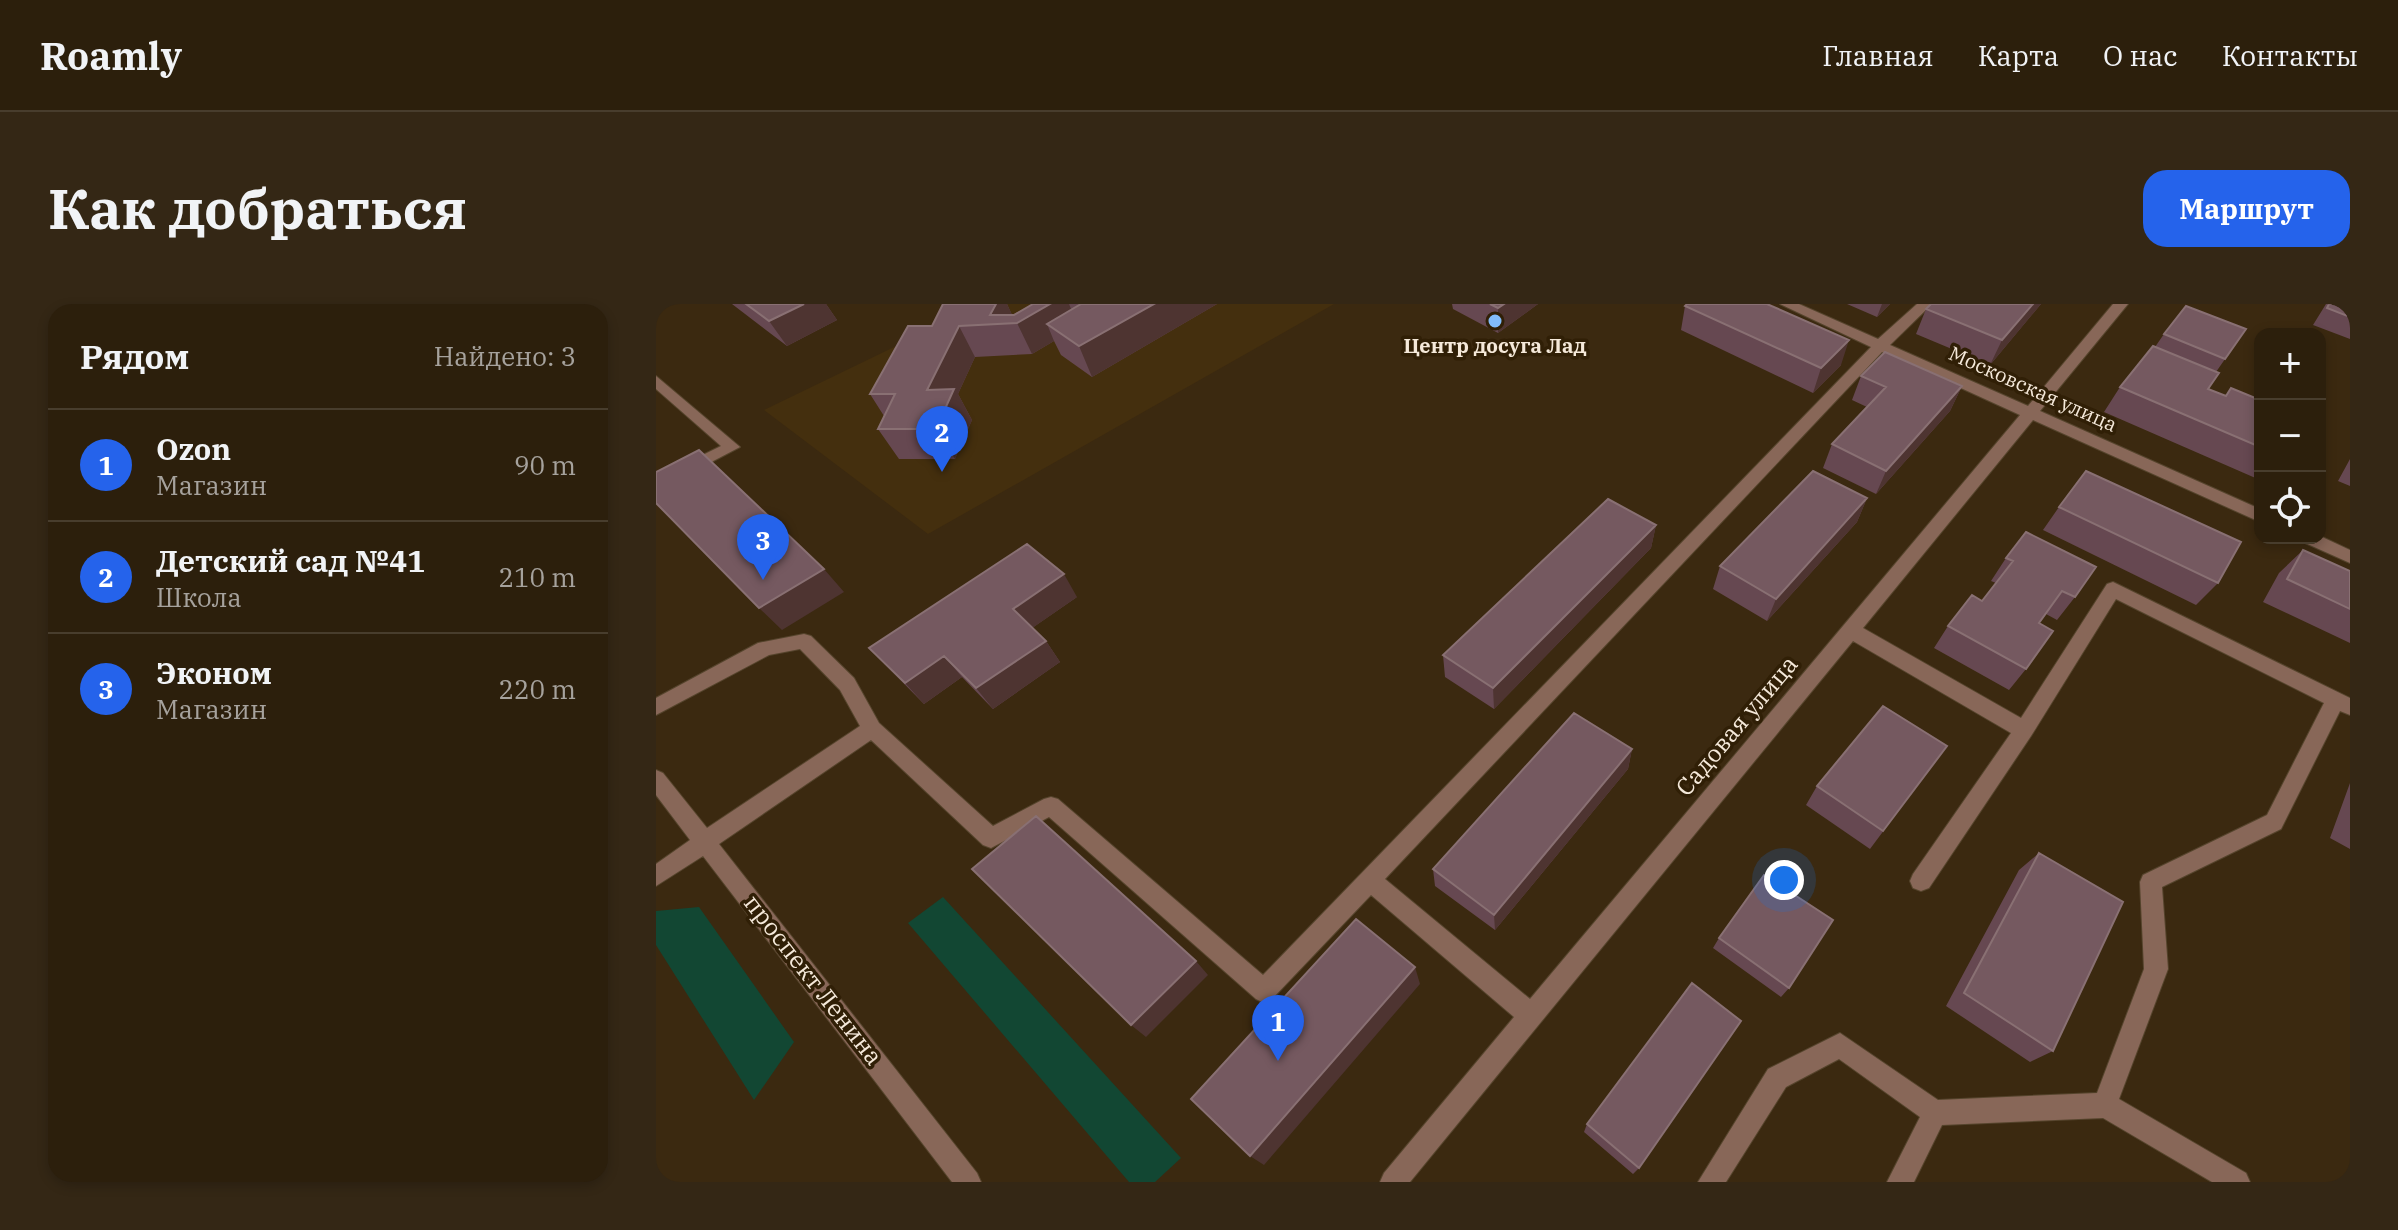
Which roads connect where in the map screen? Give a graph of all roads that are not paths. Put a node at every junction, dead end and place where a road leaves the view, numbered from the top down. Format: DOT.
graph roads {
  1 [pos="1787,304"];
  2 [pos="1925,304"];
  3 [pos="2121,304"];
  4 [pos="1881,345"];
  5 [pos="656,381"];
  6 [pos="2032,411"];
  7 [pos="656,485"];
  8 [pos="2254,513"];
  9 [pos="2322,544"];
  10 [pos="2350,557"];
  11 [pos="1850,630"];
  12 [pos="2343,704"];
  13 [pos="656,707"];
  14 [pos="872,729"];
  15 [pos="2024,730"];
  16 [pos="656,779"];
  17 [pos="706,841"];
  18 [pos="656,876"];
  19 [pos="1370,880"];
  20 [pos="1921,881"];
  21 [pos="1531,1016"];
  22 [pos="2105,1105"];
  23 [pos="1935,1113"];
  24 [pos="968,1182"];
  25 [pos="1393,1182"];
  26 [pos="1711,1182"];
  27 [pos="1900,1182"];
  28 [pos="2237,1182"];
  1 -- 4 [label="street, Московская улица"];
  2 -- 4 [label="street"];
  3 -- 6 [label="street, Садовая улица"];
  4 -- 6 [label="street, Московская улица"];
  4 -- 19 [label="street"];
  5 -- 7 [label="street"];
  6 -- 8 [label="street, Московская улица"];
  6 -- 11 [label="street, Садовая улица"];
  9 -- 10 [label="street"];
  11 -- 15 [label="street"];
  11 -- 21 [label="street, Садовая улица"];
  12 -- 15 [label="street"];
  12 -- 22 [label="street"];
  13 -- 14 [label="street"];
  14 -- 17 [label="street"];
  14 -- 19 [label="street"];
  15 -- 20 [label="street"];
  16 -- 17 [label="street, проспект Ленина"];
  17 -- 18 [label="street"];
  17 -- 24 [label="street, проспект Ленина"];
  19 -- 21 [label="street"];
  21 -- 25 [label="street, Садовая улица"];
  22 -- 23 [label="street"];
  22 -- 28 [label="street"];
  23 -- 26 [label="street"];
  23 -- 27 [label="street"];
}
